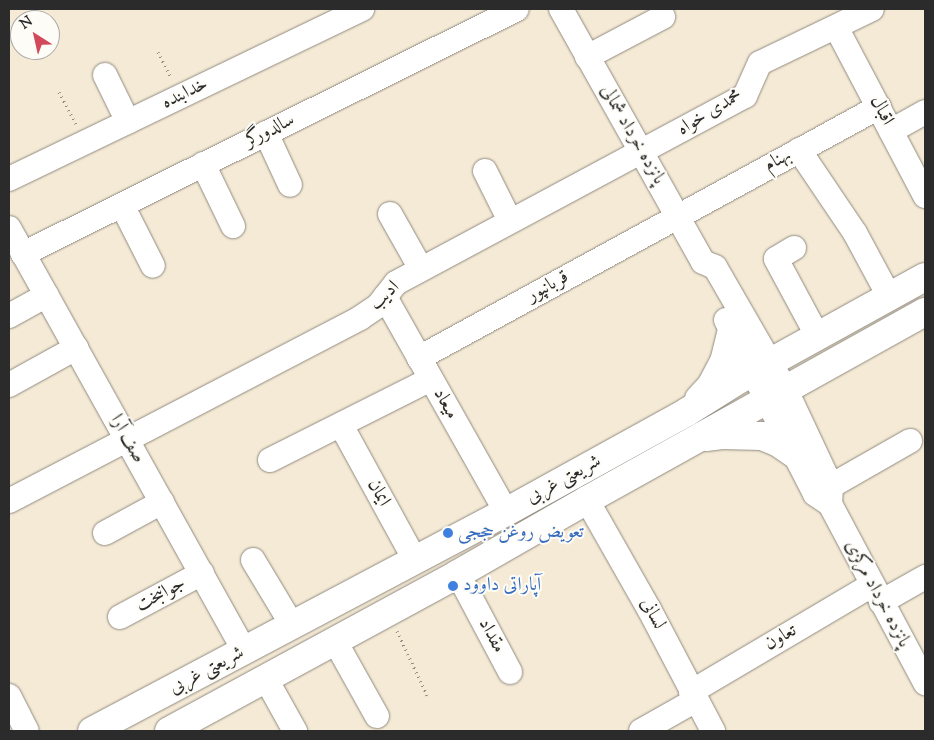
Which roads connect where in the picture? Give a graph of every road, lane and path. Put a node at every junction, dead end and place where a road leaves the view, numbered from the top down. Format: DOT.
graph roads {
  1 [pos="362,9"];
  2 [pos="517,9"];
  3 [pos="561,9"];
  4 [pos="872,9"];
  5 [pos="663,17"];
  6 [pos="836,27"];
  7 [pos="158,52"];
  8 [pos="587,57"];
  9 [pos="105,75"];
  10 [pos="60,92"];
  11 [pos="180,96"];
  12 [pos="879,107"];
  13 [pos="925,112"];
  14 [pos="128,122"];
  15 [pos="891,131"];
  16 [pos="266,133"];
  17 [pos="86,142"];
  18 [pos="799,150"];
  19 [pos="641,152"];
  20 [pos="203,164"];
  21 [pos="485,171"];
  22 [pos="9,179"];
  23 [pos="290,185"];
  24 [pos="925,196"];
  25 [pos="122,205"];
  26 [pos="390,214"];
  27 [pos="677,216"];
  28 [pos="510,221"];
  29 [pos="233,226"];
  30 [pos="9,228"];
  31 [pos="794,248"];
  32 [pos="23,254"];
  33 [pos="702,262"];
  34 [pos="153,266"];
  35 [pos="421,269"];
  36 [pos="925,277"];
  37 [pos="47,295"];
  38 [pos="385,297"];
  39 [pos="890,298"];
  40 [pos="925,312"];
  41 [pos="9,316"];
  42 [pos="732,330"];
  43 [pos="818,337"];
  44 [pos="76,348"];
  45 [pos="419,358"];
  46 [pos="762,368"];
  47 [pos="432,379"];
  48 [pos="9,385"];
  49 [pos="776,394"];
  50 [pos="687,412"];
  51 [pos="341,425"];
  52 [pos="127,438"];
  53 [pos="697,438"];
  54 [pos="910,441"];
  55 [pos="795,454"];
  56 [pos="270,460"];
  57 [pos="831,495"];
  58 [pos="587,500"];
  59 [pos="9,501"];
  60 [pos="162,502"];
  61 [pos="506,512"];
  62 [pos="105,533"];
  63 [pos="253,560"];
  64 [pos="415,560"];
  65 [pos="202,573"];
  66 [pos="458,574"];
  67 [pos="925,577"];
  68 [pos="876,594"];
  69 [pos="388,612"];
  70 [pos="120,616"];
  71 [pos="292,625"];
  72 [pos="335,641"];
  73 [pos="244,651"];
  74 [pos="510,672"];
  75 [pos="266,679"];
  76 [pos="925,683"];
  77 [pos="428,695"];
  78 [pos="9,696"];
  79 [pos="693,696"];
  80 [pos="377,716"];
  81 [pos="27,731"];
  82 [pos="92,731"];
  83 [pos="169,731"];
  84 [pos="295,731"];
  85 [pos="641,731"];
  86 [pos="713,731"];
  1 -- 11 [label="street, خدابنده"];
  2 -- 16 [label="street, سالدورگر"];
  3 -- 8 [label="street, پانزده خرداد شمالی"];
  4 -- 6 [label="street, محمدی خواه"];
  5 -- 8 [label="street"];
  6 -- 12 [label="street, اقبال"];
  6 -- 19 [label="street, محمدی خواه"];
  7 -- 11 [label="path"];
  8 -- 19 [label="street, پانزده خرداد شمالی"];
  9 -- 14 [label="street"];
  10 -- 17 [label="path"];
  11 -- 14 [label="street, خدابنده"];
  12 -- 15 [label="street, اقبال"];
  12 -- 18 [label="street, بهنام"];
  13 -- 15 [label="street"];
  14 -- 17 [label="street, خدابنده"];
  15 -- 24 [label="street, اقبال"];
  16 -- 20 [label="street, سالدورگر"];
  16 -- 23 [label="street"];
  17 -- 22 [label="street, خدابنده"];
  18 -- 27 [label="street, بهنام"];
  18 -- 39 [label="street"];
  19 -- 27 [label="street, پانزده خرداد شمالی"];
  19 -- 28 [label="street, ادیب"];
  20 -- 25 [label="street, سالدورگر"];
  20 -- 29 [label="street"];
  21 -- 28 [label="street"];
  25 -- 32 [label="street, سالدورگر"];
  25 -- 34 [label="street"];
  26 -- 35 [label="street"];
  27 -- 33 [label="street, پانزده خرداد شمالی"];
  27 -- 45 [label="street, قربانپور"];
  28 -- 35 [label="street, ادیب"];
  30 -- 32 [label="street, صف آرا"];
  31 -- 43 [label="street"];
  32 -- 37 [label="street, صف آرا"];
  33 -- 42 [label="street, پانزده خرداد شمالی"];
  33 -- 46 [label="street, پانزده خرداد شمالی"];
  35 -- 38 [label="street, ادیب"];
  36 -- 39 [label="main road, شریعتی غربی"];
  37 -- 41 [label="street"];
  37 -- 44 [label="street, صف آرا"];
  38 -- 45 [label="street, میعاد"];
  38 -- 52 [label="street, ادیب"];
  39 -- 43 [label="main road, شریعتی غربی"];
  40 -- 49 [label="main road, شریعتی غربی"];
  42 -- 46 [label="street, پانزده خرداد شمالی"];
  42 -- 50 [label="main road"];
  43 -- 46 [label="main road, شریعتی غربی"];
  44 -- 48 [label="street"];
  44 -- 52 [label="street, صف آرا"];
  45 -- 47 [label="street, میعاد"];
  46 -- 49 [label="street, پانزده خرداد شمالی"];
  46 -- 50 [label="main road, شریعتی غربی"];
  47 -- 51 [label="street"];
  47 -- 61 [label="street, میعاد"];
  49 -- 53 [label="main road, شریعتی غربی"];
  49 -- 55 [label="street, پانزده خرداد مرکزی"];
  49 -- 57 [label="street, پانزده خرداد مرکزی"];
  50 -- 61 [label="main road, شریعتی غربی"];
  51 -- 56 [label="street"];
  51 -- 64 [label="street, ایمان"];
  52 -- 59 [label="street, ادیب"];
  52 -- 60 [label="street, صف آرا"];
  53 -- 55 [label="main road"];
  53 -- 58 [label="main road, شریعتی غربی"];
  54 -- 57 [label="street"];
  55 -- 57 [label="street, پانزده خرداد مرکزی"];
  57 -- 68 [label="street, پانزده خرداد مرکزی"];
  58 -- 66 [label="main road, شریعتی غربی"];
  58 -- 79 [label="street, لسانی"];
  60 -- 62 [label="street"];
  60 -- 65 [label="street, صف آرا"];
  61 -- 64 [label="main road, شریعتی غربی"];
  63 -- 71 [label="street"];
  64 -- 71 [label="main road, شریعتی غربی"];
  65 -- 70 [label="street, جوانبخت"];
  65 -- 73 [label="street, صف آرا"];
  66 -- 69 [label="main road, شریعتی غربی"];
  66 -- 74 [label="street, مقداد"];
  67 -- 68 [label="street, تعاون"];
  68 -- 76 [label="street, پانزده خرداد مرکزی"];
  68 -- 79 [label="street, تعاون"];
  69 -- 72 [label="main road, شریعتی غربی"];
  69 -- 77 [label="path"];
  71 -- 73 [label="main road, شریعتی غربی"];
  72 -- 75 [label="main road, شریعتی غربی"];
  72 -- 80 [label="street"];
  73 -- 82 [label="main road, شریعتی غربی"];
  75 -- 83 [label="main road, شریعتی غربی"];
  75 -- 84 [label="street"];
  78 -- 81 [label="street"];
  79 -- 85 [label="street, تعاون"];
  79 -- 86 [label="street, لسانی"];
}
